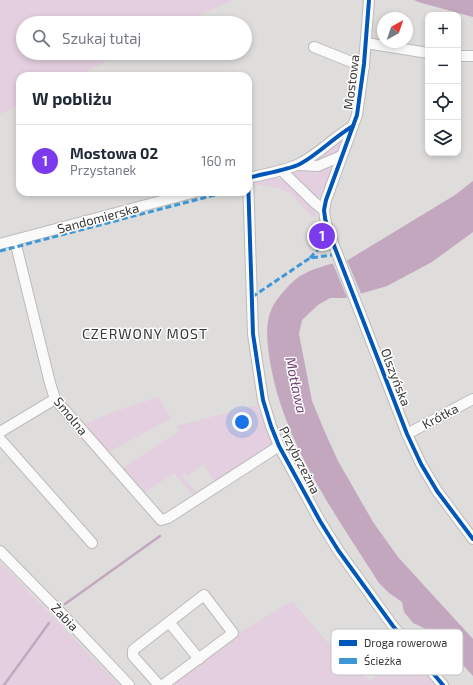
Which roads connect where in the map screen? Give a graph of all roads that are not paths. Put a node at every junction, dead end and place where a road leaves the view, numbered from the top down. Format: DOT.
graph roads {
  1 [pos="370,0"];
  2 [pos="366,43"];
  3 [pos="314,47"];
  4 [pos="425,53"];
  5 [pos="461,56"];
  6 [pos="473,56"];
  7 [pos="364,67"];
  8 [pos="353,126"];
  9 [pos="341,156"];
  10 [pos="298,165"];
  11 [pos="281,170"];
  12 [pos="252,177"];
  13 [pos="170,196"];
  14 [pos="249,196"];
  15 [pos="324,210"];
  16 [pos="15,241"];
  17 [pos="0,244"];
  18 [pos="55,398"];
  19 [pos="473,399"];
  20 [pos="0,432"];
  21 [pos="407,434"];
  22 [pos="0,439"];
  23 [pos="279,446"];
  24 [pos="473,538"];
  25 [pos="92,543"];
  26 [pos="0,551"];
  27 [pos="169,622"];
  28 [pos="396,629"];
  29 [pos="199,659"];
  30 [pos="435,675"];
  31 [pos="129,685"];
  32 [pos="159,685"];
  33 [pos="163,685"];
  34 [pos="443,685"];
  1 -- 2 [label="street, Mostowa"];
  2 -- 4 [label="street"];
  2 -- 7 [label="street, Mostowa"];
  3 -- 7 [label="street"];
  5 -- 6 [label="street"];
  7 -- 8 [label="street, Mostowa"];
  8 -- 9 [label="street, Mostowa"];
  8 -- 10 [label="street"];
  9 -- 10 [label="street"];
  9 -- 15 [label="street, Mostowa"];
  10 -- 11 [label="street"];
  11 -- 12 [label="street"];
  11 -- 15 [label="street"];
  13 -- 16 [label="street, Sandomierska"];
  14 -- 23 [label="street, Przybrzeżna"];
  15 -- 21 [label="street, Olszyńska"];
  16 -- 17 [label="street, Sandomierska"];
  16 -- 18 [label="street, Smolna"];
  18 -- 20 [label="street"];
  18 -- 23 [label="street, Smolna"];
  19 -- 21 [label="street, Krótka"];
  21 -- 24 [label="street, Olszyńska"];
  22 -- 25 [label="street"];
  23 -- 28 [label="street, Przybrzeżna"];
  26 -- 31 [label="street, Żabia"];
  27 -- 29 [label="street"];
  27 -- 29 [label="street"];
  27 -- 32 [label="street"];
  29 -- 33 [label="street"];
  30 -- 34 [label="street, Przybrzeżna"];
}
